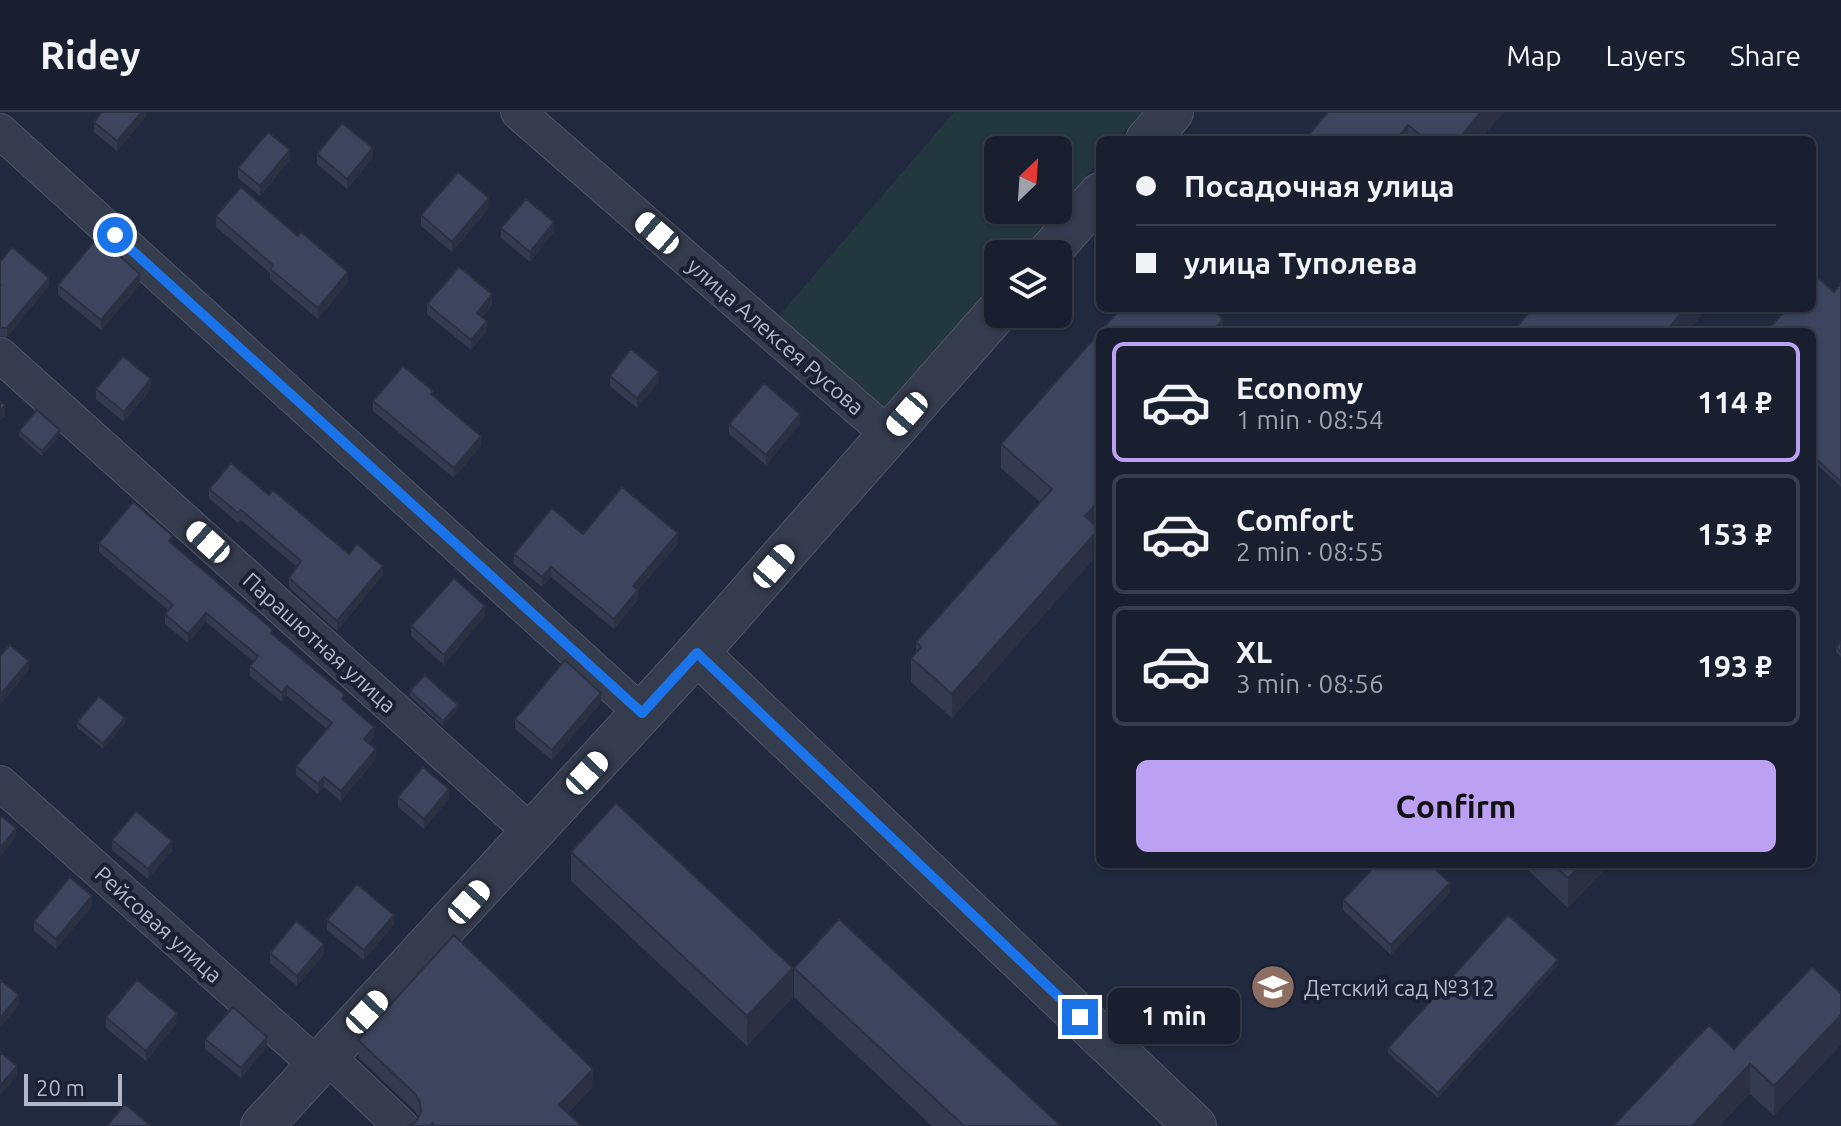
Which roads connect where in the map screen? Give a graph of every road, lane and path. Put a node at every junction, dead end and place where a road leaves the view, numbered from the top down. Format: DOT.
graph roads {
  1 [pos="518,112"];
  2 [pos="1172,112"];
  3 [pos="0,131"];
  4 [pos="1151,136"];
  5 [pos="1096,199"];
  6 [pos="1060,240"];
  7 [pos="984,327"];
  8 [pos="0,355"];
  9 [pos="889,435"];
  10 [pos="697,653"];
  11 [pos="642,713"];
  12 [pos="0,783"];
  13 [pos="532,833"];
  14 [pos="322,1061"];
  15 [pos="262,1126"];
  16 [pos="401,1126"];
  17 [pos="1195,1126"];
  1 -- 9 [label="street, улица Алексея Русова"];
  2 -- 4 [label="street"];
  3 -- 11 [label="street"];
  5 -- 6 [label="street"];
  7 -- 9 [label="street"];
  8 -- 13 [label="street, Парашютная улица"];
  9 -- 10 [label="street"];
  10 -- 11 [label="street"];
  10 -- 17 [label="street"];
  11 -- 13 [label="street"];
  12 -- 14 [label="street, Рейсовая улица"];
  13 -- 14 [label="street"];
  14 -- 15 [label="street"];
  14 -- 16 [label="street, Рейсовая улица"];
}
